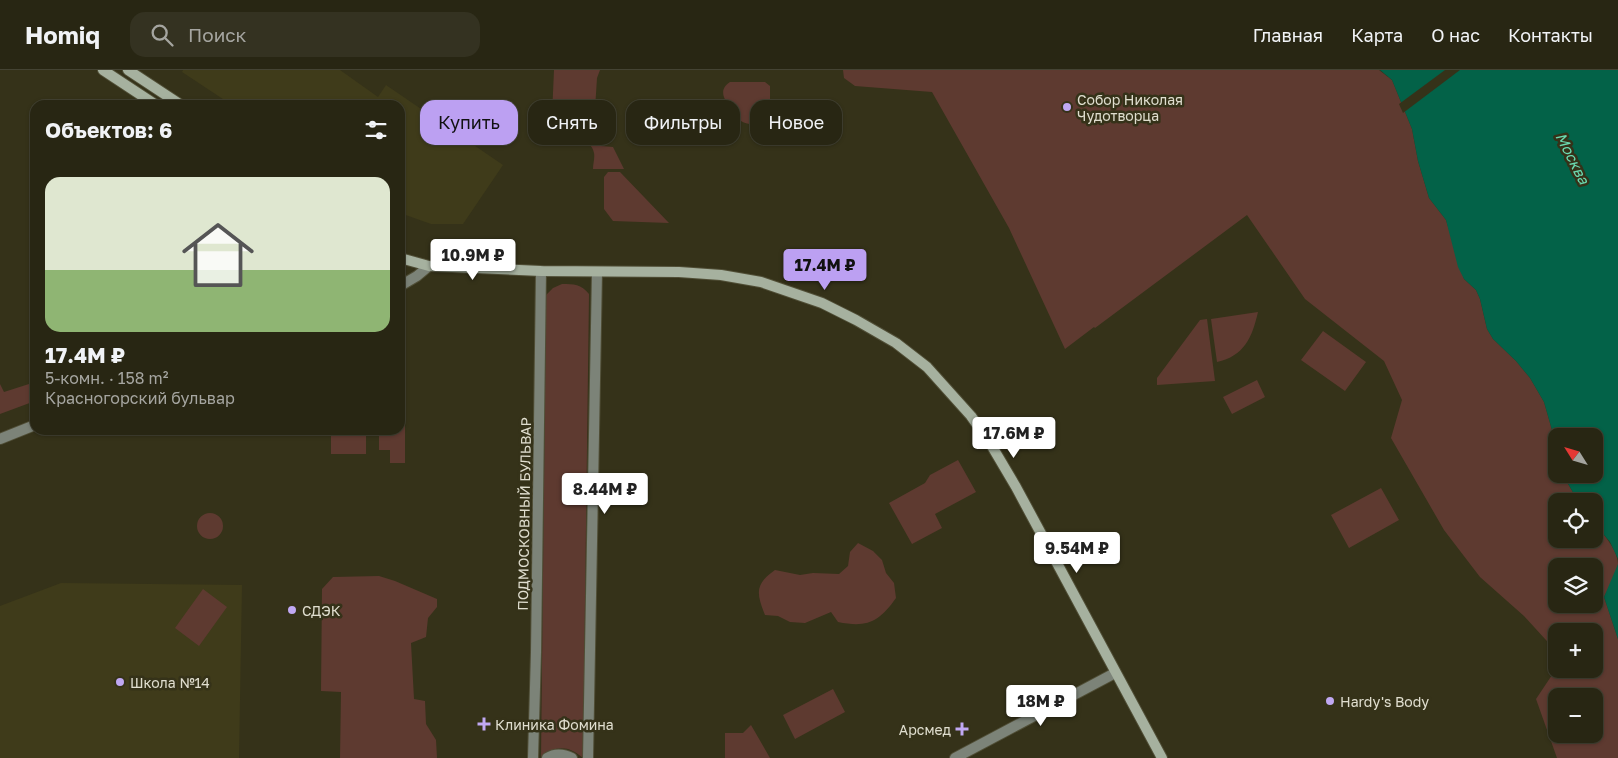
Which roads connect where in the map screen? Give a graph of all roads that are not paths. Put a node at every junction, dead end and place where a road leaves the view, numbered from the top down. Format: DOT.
graph roads {
  1 [pos="103,70"];
  2 [pos="128,70"];
  3 [pos="148,100"];
  4 [pos="173,100"];
  5 [pos="405,259"];
  6 [pos="429,266"];
  7 [pos="541,271"];
  8 [pos="597,272"];
  9 [pos="405,283"];
  10 [pos="30,427"];
  11 [pos="0,439"];
  12 [pos="1115,673"];
  13 [pos="533,758"];
  14 [pos="547,758"];
  15 [pos="572,758"];
  16 [pos="588,758"];
  17 [pos="955,758"];
  18 [pos="1162,758"];
  1 -- 3 [label="main road"];
  2 -- 4 [label="main road"];
  5 -- 6 [label="main road"];
  6 -- 7 [label="main road"];
  6 -- 9 [label="street"];
  7 -- 8 [label="main road"];
  7 -- 13 [label="street, ПОДМОСКОВНЫЙ БУЛЬВАР"];
  8 -- 12 [label="main road"];
  8 -- 16 [label="street"];
  10 -- 11 [label="street"];
  12 -- 17 [label="street"];
  12 -- 18 [label="main road"];
  14 -- 15 [label="street"];
}
